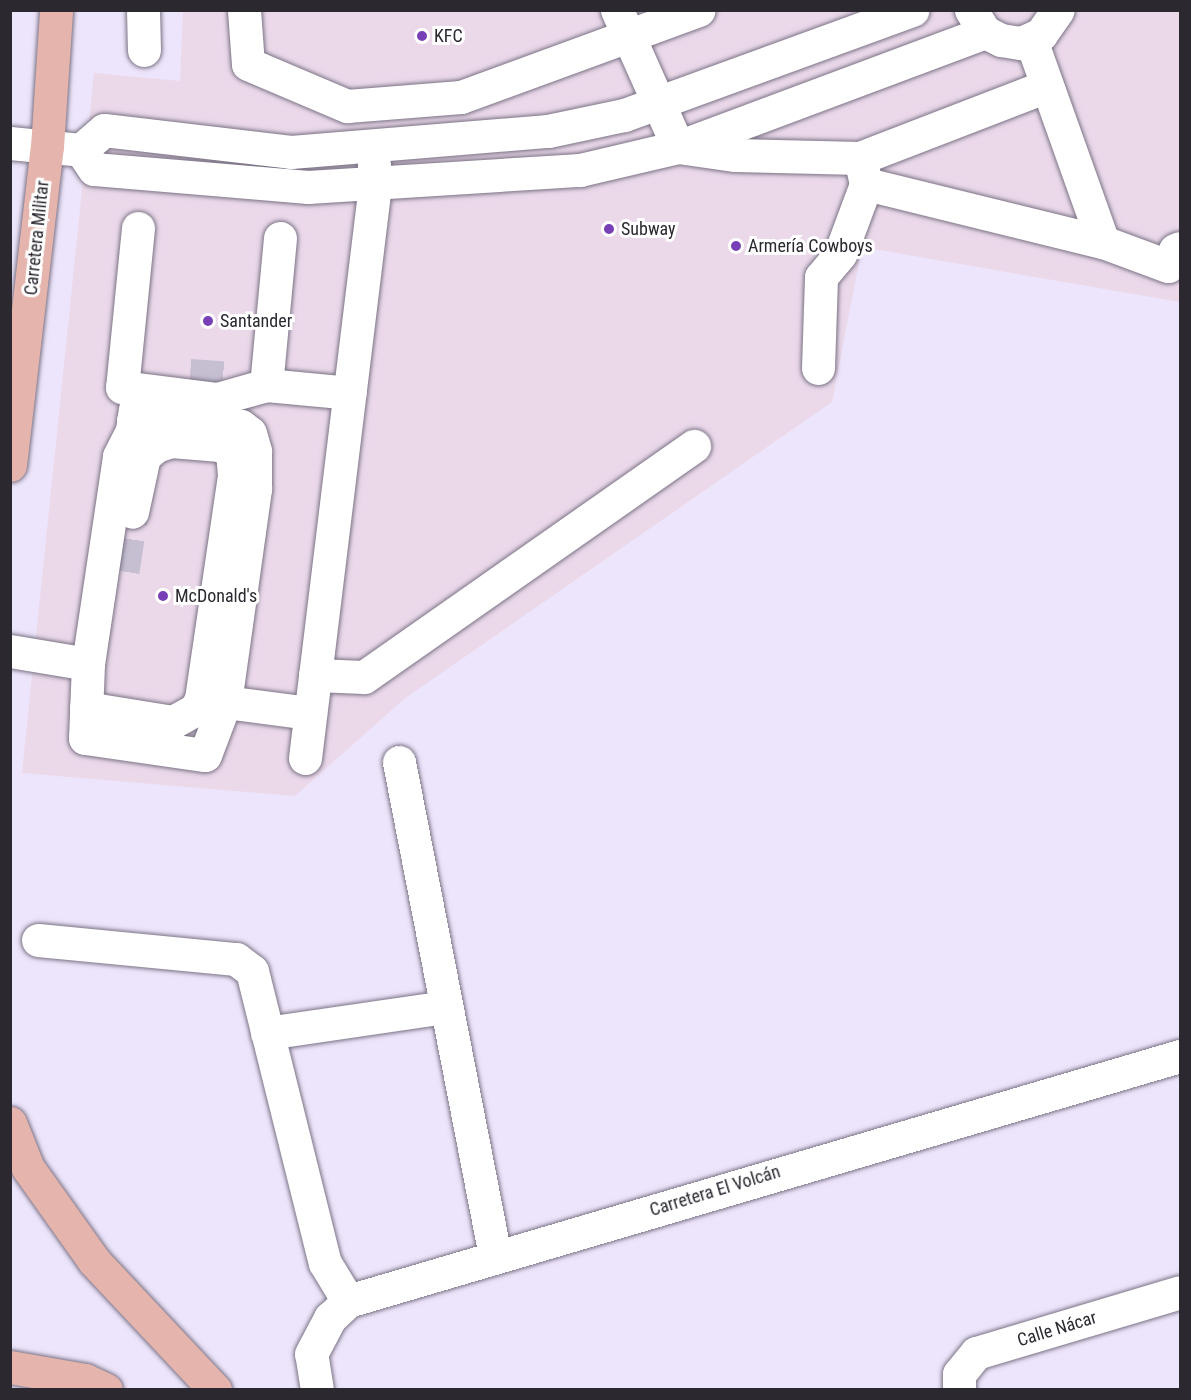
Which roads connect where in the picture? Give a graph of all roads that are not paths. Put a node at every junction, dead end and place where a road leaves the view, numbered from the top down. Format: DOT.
graph roads {
  1 [pos="56,10"];
  2 [pos="143,10"];
  3 [pos="244,10"];
  4 [pos="699,10"];
  5 [pos="912,10"];
  6 [pos="1058,10"];
  7 [pos="978,21"];
  8 [pos="622,24"];
  9 [pos="1031,40"];
  10 [pos="144,50"];
  11 [pos="1047,86"];
  12 [pos="657,103"];
  13 [pos="10,143"];
  14 [pos="47,147"];
  15 [pos="373,147"];
  16 [pos="678,147"];
  17 [pos="81,150"];
  18 [pos="863,171"];
  19 [pos="375,185"];
  20 [pos="138,228"];
  21 [pos="280,238"];
  22 [pos="1102,242"];
  23 [pos="1176,263"];
  24 [pos="818,368"];
  25 [pos="190,375"];
  26 [pos="248,384"];
  27 [pos="350,393"];
  28 [pos="142,401"];
  29 [pos="694,446"];
  30 [pos="10,465"];
  31 [pos="132,512"];
  32 [pos="123,571"];
  33 [pos="89,648"];
  34 [pos="10,651"];
  35 [pos="315,675"];
  36 [pos="225,702"];
  37 [pos="86,708"];
  38 [pos="310,713"];
  39 [pos="305,758"];
  40 [pos="399,762"];
  41 [pos="38,940"];
  42 [pos="446,1007"];
  43 [pos="267,1033"];
  44 [pos="1180,1056"];
  45 [pos="10,1123"];
  46 [pos="495,1256"];
  47 [pos="1180,1292"];
  48 [pos="348,1301"];
  49 [pos="10,1367"];
  50 [pos="106,1389"];
  51 [pos="214,1389"];
  52 [pos="317,1389"];
  53 [pos="959,1389"];
  1 -- 14 [label="main road, Carretera Militar"];
  2 -- 10 [label="street"];
  3 -- 8 [label="street"];
  4 -- 8 [label="street"];
  5 -- 12 [label="street"];
  6 -- 9 [label="street"];
  7 -- 9 [label="street"];
  7 -- 16 [label="street"];
  8 -- 12 [label="street"];
  9 -- 11 [label="street"];
  11 -- 18 [label="street"];
  11 -- 22 [label="street"];
  12 -- 15 [label="street"];
  12 -- 16 [label="street"];
  13 -- 14 [label="street"];
  14 -- 17 [label="street"];
  14 -- 30 [label="main road, Carretera Militar"];
  15 -- 17 [label="street"];
  15 -- 19 [label="street"];
  16 -- 18 [label="street"];
  16 -- 19 [label="street"];
  17 -- 19 [label="street"];
  18 -- 22 [label="street"];
  18 -- 24 [label="street"];
  19 -- 27 [label="street"];
  20 -- 28 [label="street"];
  21 -- 26 [label="street"];
  22 -- 23 [label="street"];
  25 -- 28 [label="street"];
  26 -- 27 [label="street"];
  26 -- 28 [label="street"];
  27 -- 35 [label="street"];
  28 -- 33 [label="street"];
  28 -- 36 [label="street"];
  29 -- 35 [label="street"];
  31 -- 37 [label="street"];
  32 -- 33 [label="street"];
  33 -- 34 [label="street"];
  33 -- 37 [label="street"];
  35 -- 38 [label="street"];
  36 -- 37 [label="street"];
  36 -- 38 [label="street"];
  38 -- 39 [label="street"];
  40 -- 42 [label="street"];
  41 -- 43 [label="street"];
  42 -- 43 [label="street"];
  42 -- 46 [label="street"];
  43 -- 48 [label="street"];
  44 -- 46 [label="street, Carretera El Volcán"];
  45 -- 51 [label="main road"];
  46 -- 48 [label="street, Carretera El Volcán"];
  47 -- 53 [label="street, Calle Nácar"];
  48 -- 52 [label="street, Carretera El Volcán"];
  49 -- 50 [label="main road"];
}
